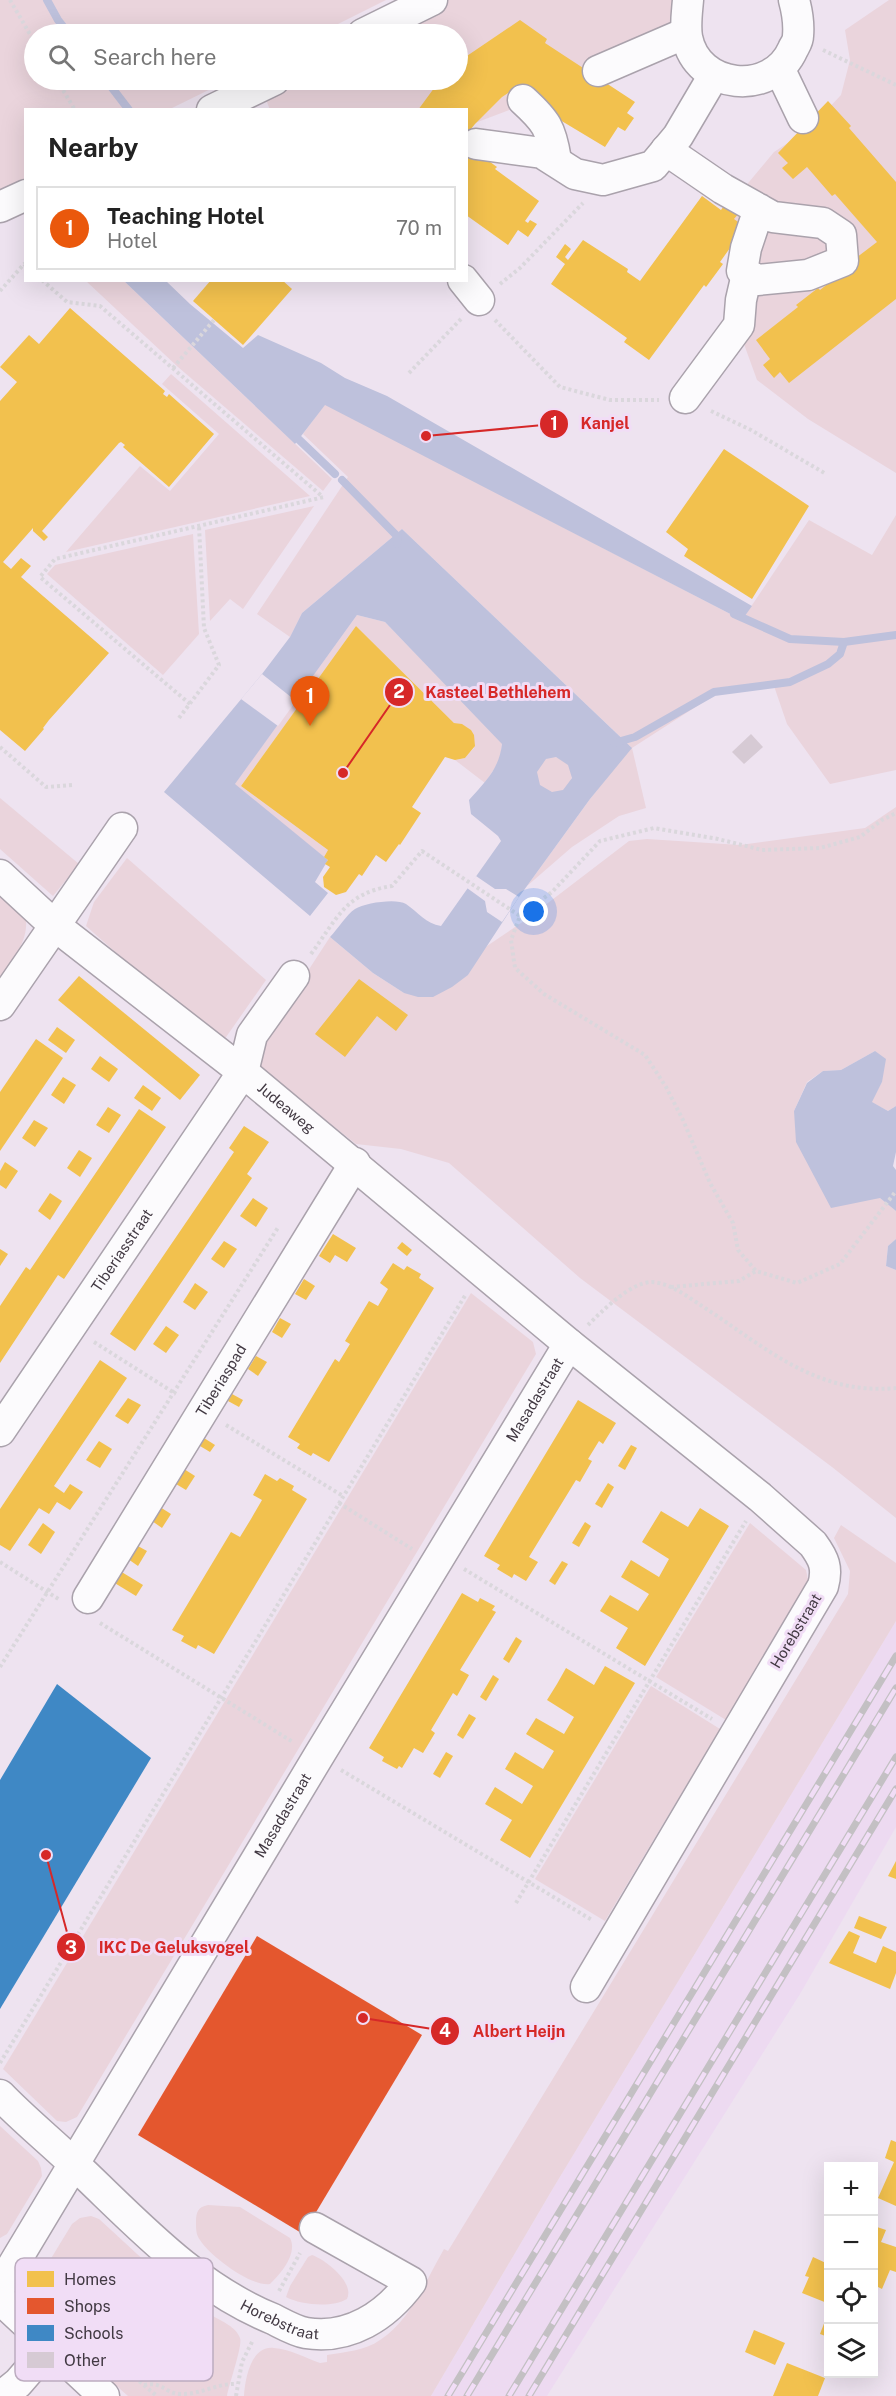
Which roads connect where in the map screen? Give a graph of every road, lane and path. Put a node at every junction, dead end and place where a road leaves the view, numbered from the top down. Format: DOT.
graph roads {
  1 [pos="10,0"];
  2 [pos="432,0"];
  3 [pos="688,0"];
  4 [pos="794,0"];
  5 [pos="24,24"];
  6 [pos="383,24"];
  7 [pos="686,33"];
  8 [pos="798,39"];
  9 [pos="780,70"];
  10 [pos="598,71"];
  11 [pos="714,75"];
  12 [pos="896,85"];
  13 [pos="63,90"];
  14 [pos="257,90"];
  15 [pos="523,100"];
  16 [pos="231,106"];
  17 [pos="74,108"];
  18 [pos="803,118"];
  19 [pos="476,144"];
  20 [pos="666,150"];
  21 [pos="556,160"];
  22 [pos="603,180"];
  23 [pos="24,196"];
  24 [pos="0,207"];
  25 [pos="759,209"];
  26 [pos="24,264"];
  27 [pos="747,274"];
  28 [pos="44,282"];
  29 [pos="471,290"];
  30 [pos="0,291"];
  31 [pos="214,320"];
  32 [pos="173,368"];
  33 [pos="410,373"];
  34 [pos="685,398"];
  35 [pos="826,474"];
  36 [pos="199,526"];
  37 [pos="190,704"];
  38 [pos="179,718"];
  39 [pos="0,747"];
  40 [pos="73,785"];
  41 [pos="896,813"];
  42 [pos="122,828"];
  43 [pos="0,875"];
  44 [pos="520,916"];
  45 [pos="54,925"];
  46 [pos="294,976"];
  47 [pos="0,1005"];
  48 [pos="243,1072"];
  49 [pos="355,1163"];
  50 [pos="896,1191"];
  51 [pos="281,1224"];
  52 [pos="481,1269"];
  53 [pos="756,1270"];
  54 [pos="670,1287"];
  55 [pos="597,1316"];
  56 [pos="569,1344"];
  57 [pos="896,1388"];
  58 [pos="3,1419"];
  59 [pos="760,1497"];
  60 [pos="339,1503"];
  61 [pos="438,1559"];
  62 [pos="0,1562"];
  63 [pos="48,1593"];
  64 [pos="84,1607"];
  65 [pos="0,1667"];
  66 [pos="650,1681"];
  67 [pos="220,1698"];
  68 [pos="735,1733"];
  69 [pos="318,1756"];
  70 [pos="528,1882"];
  71 [pos="516,1903"];
  72 [pos="616,1934"];
  73 [pos="586,1987"];
  74 [pos="0,2063"];
  75 [pos="0,2095"];
  76 [pos="73,2163"];
  77 [pos="315,2228"];
  78 [pos="17,2258"];
  79 [pos="177,2258"];
  80 [pos="15,2262"];
  81 [pos="213,2286"];
  82 [pos="0,2287"];
  83 [pos="0,2299"];
  84 [pos="15,2313"];
  85 [pos="88,2381"];
  86 [pos="139,2381"];
  87 [pos="237,2384"];
  88 [pos="144,2385"];
  89 [pos="104,2396"];
  90 [pos="157,2396"];
  1 -- 5 [label="path"];
  2 -- 6 [label="street"];
  3 -- 7 [label="street"];
  4 -- 8 [label="street"];
  7 -- 10 [label="street"];
  7 -- 11 [label="street"];
  8 -- 9 [label="street"];
  8 -- 12 [label="path"];
  9 -- 11 [label="street"];
  9 -- 18 [label="street"];
  11 -- 20 [label="street"];
  13 -- 17 [label="path"];
  14 -- 16 [label="street"];
  15 -- 21 [label="street"];
  19 -- 21 [label="street"];
  20 -- 22 [label="street"];
  20 -- 25 [label="street"];
  21 -- 22 [label="street"];
  22 -- 29 [label="path"];
  23 -- 24 [label="street"];
  25 -- 27 [label="street"];
  25 -- 27 [label="street"];
  26 -- 30 [label="path"];
  27 -- 34 [label="street"];
  28 -- 32 [label="path"];
  29 -- 33 [label="path"];
  29 -- 34 [label="path"];
  31 -- 32 [label="path"];
  32 -- 36 [label="path"];
  34 -- 35 [label="path"];
  36 -- 37 [label="path"];
  36 -- 37 [label="path"];
  37 -- 38 [label="path"];
  39 -- 40 [label="path"];
  41 -- 44 [label="path"];
  42 -- 45 [label="street"];
  43 -- 45 [label="street, Judeaweg"];
  44 -- 46 [label="path"];
  44 -- 53 [label="path"];
  45 -- 47 [label="street"];
  45 -- 48 [label="street, Judeaweg"];
  46 -- 48 [label="street"];
  48 -- 49 [label="street, Judeaweg"];
  48 -- 58 [label="street, Tiberiasstraat"];
  49 -- 52 [label="street, Judeaweg"];
  49 -- 64 [label="street, Tiberiaspad"];
  50 -- 53 [label="path"];
  51 -- 63 [label="path"];
  52 -- 56 [label="street, Judeaweg"];
  52 -- 60 [label="path"];
  53 -- 54 [label="path"];
  54 -- 55 [label="path"];
  54 -- 57 [label="path"];
  56 -- 59 [label="street, Horebstraat"];
  56 -- 61 [label="street, Masadastraat"];
  59 -- 66 [label="path"];
  59 -- 68 [label="street, Horebstraat"];
  60 -- 61 [label="path"];
  60 -- 67 [label="path"];
  61 -- 66 [label="path"];
  61 -- 69 [label="street, Masadastraat"];
  62 -- 63 [label="path"];
  63 -- 64 [label="path"];
  63 -- 65 [label="path"];
  64 -- 67 [label="path"];
  66 -- 68 [label="path"];
  66 -- 70 [label="path"];
  67 -- 69 [label="path"];
  67 -- 74 [label="path"];
  68 -- 72 [label="street, Horebstraat"];
  69 -- 70 [label="path"];
  69 -- 76 [label="street, Masadastraat"];
  70 -- 71 [label="path"];
  70 -- 72 [label="path"];
  72 -- 73 [label="street, Horebstraat"];
  75 -- 76 [label="street, Horebstraat"];
  76 -- 78 [label="street, Masadastraat"];
  76 -- 79 [label="street, Horebstraat"];
  77 -- 81 [label="street, Horebstraat"];
  80 -- 82 [label="street, Masadastraat"];
  83 -- 84 [label="street"];
  85 -- 89 [label="street"];
  86 -- 88 [label="path"];
  87 -- 88 [label="path"];
  88 -- 90 [label="path"];
}
